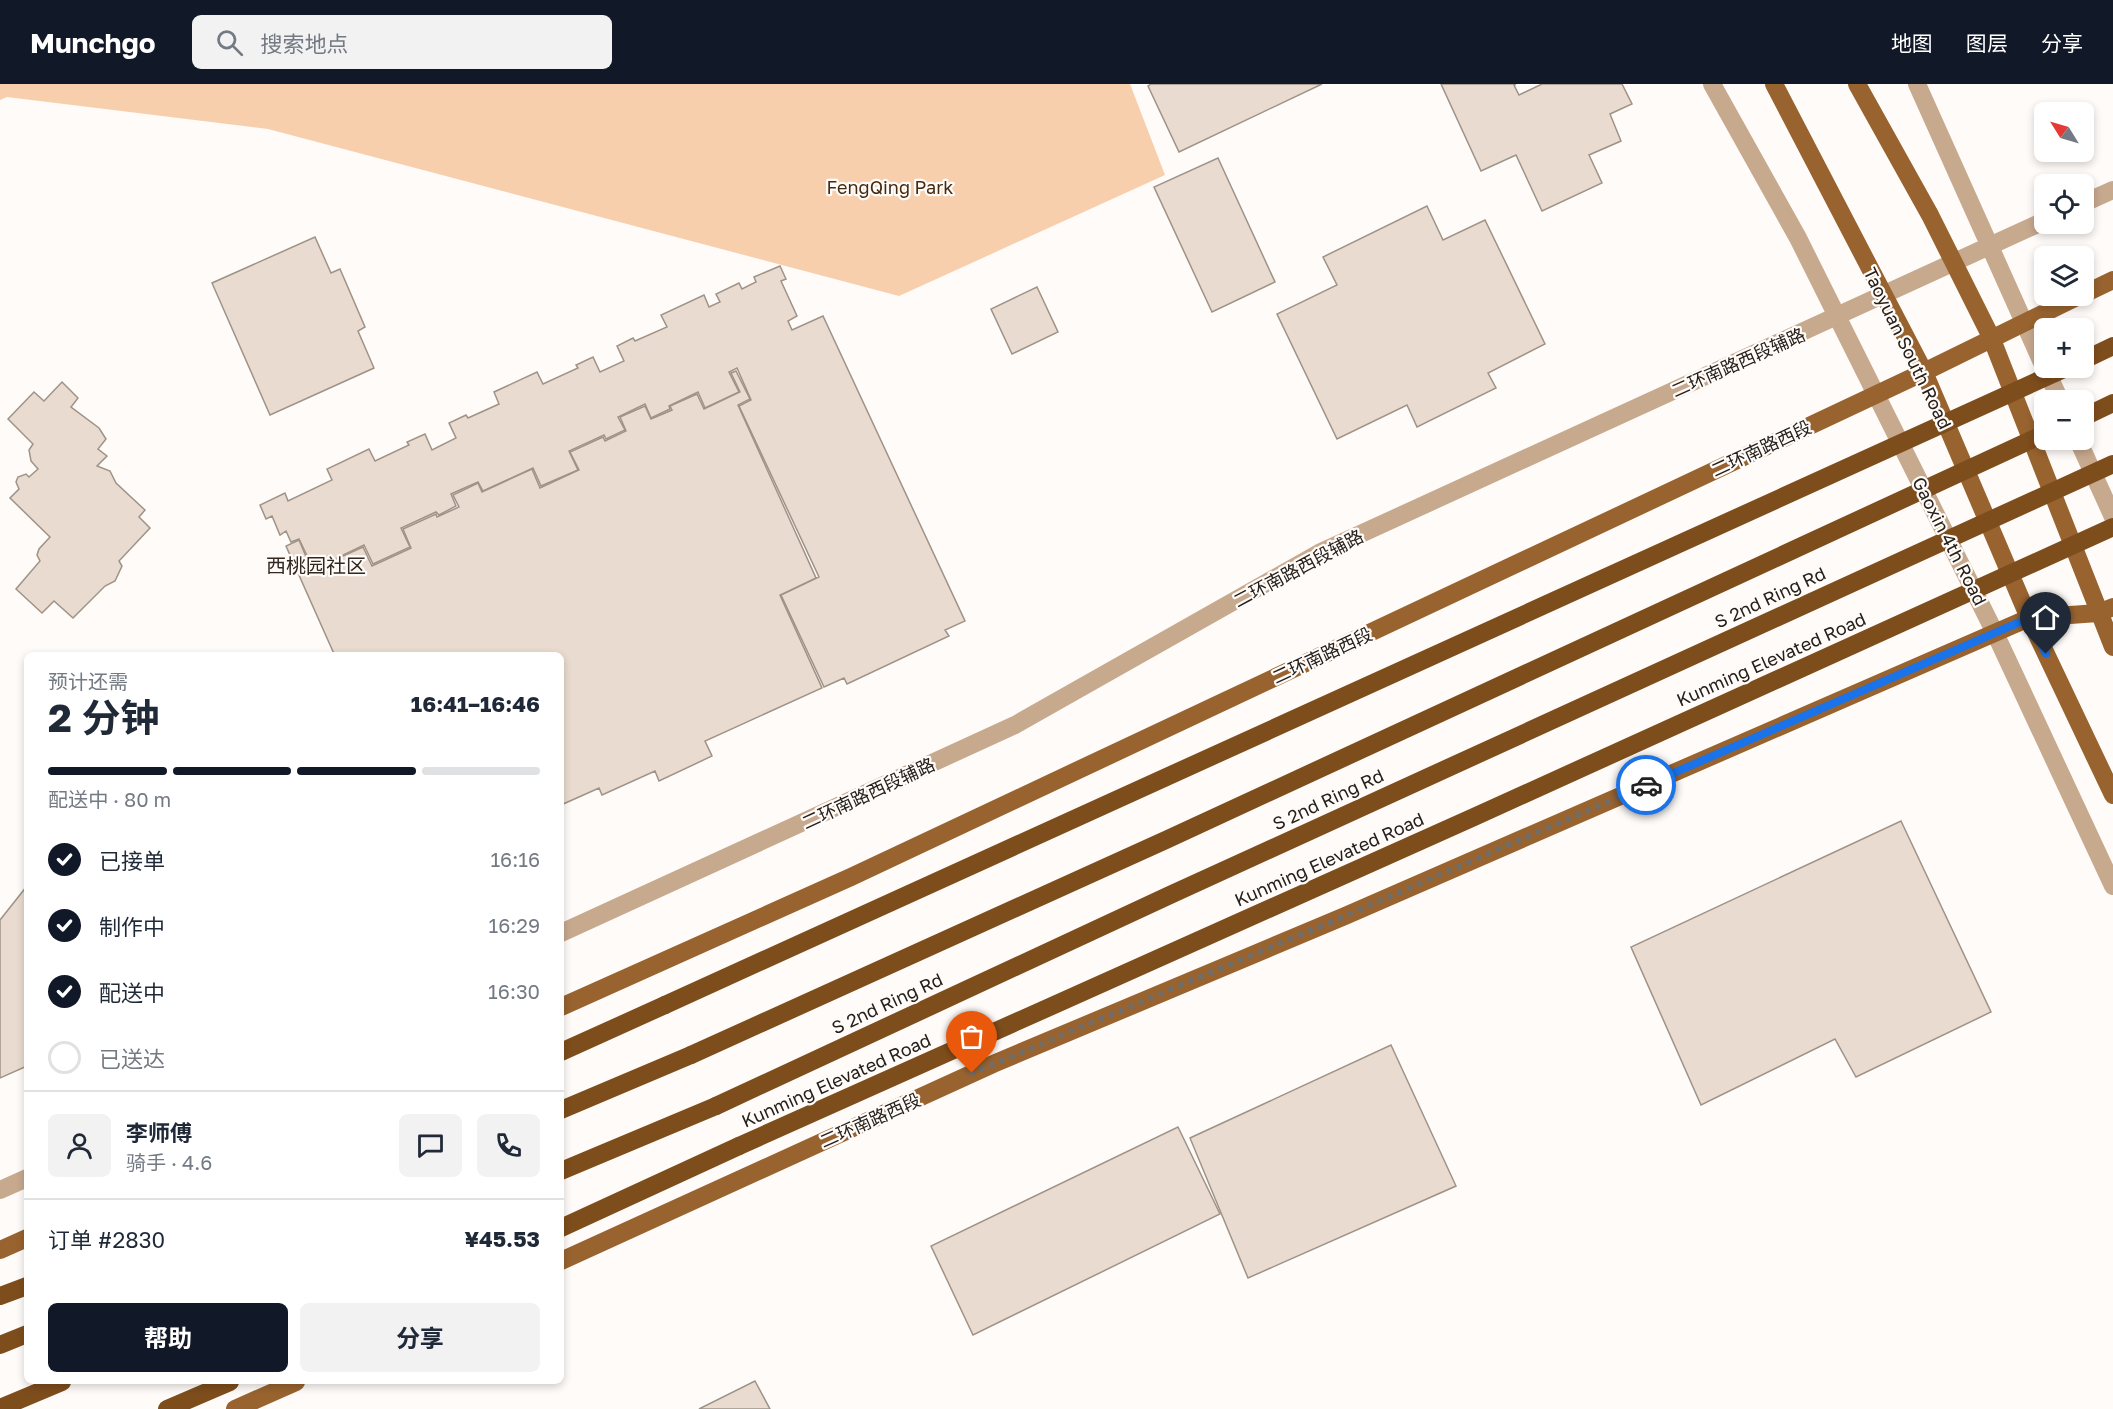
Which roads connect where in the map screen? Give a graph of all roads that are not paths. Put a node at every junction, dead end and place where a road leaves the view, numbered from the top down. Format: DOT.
graph roads {
  1 [pos="1712,84"];
  2 [pos="1774,84"];
  3 [pos="1857,84"];
  4 [pos="1917,84"];
  5 [pos="2113,189"];
  6 [pos="2094,198"];
  7 [pos="2034,226"];
  8 [pos="1990,246"];
  9 [pos="1953,262"];
  10 [pos="2113,280"];
  11 [pos="2094,289"];
  12 [pos="1884,296"];
  13 [pos="2058,306"];
  14 [pos="1837,317"];
  15 [pos="2024,322"];
  16 [pos="1991,337"];
  17 [pos="2034,343"];
  18 [pos="2113,346"];
  19 [pos="2094,355"];
  20 [pos="1924,372"];
  21 [pos="2044,378"];
  22 [pos="1876,394"];
  23 [pos="2113,403"];
  24 [pos="2094,412"];
  25 [pos="2034,439"];
  26 [pos="2083,450"];
  27 [pos="2113,464"];
  28 [pos="2113,517"];
  29 [pos="2113,527"];
  30 [pos="2105,610"];
  31 [pos="2029,618"];
  32 [pos="1995,633"];
  33 [pos="2113,647"];
  34 [pos="2113,795"];
  35 [pos="2113,886"];
  36 [pos="564,932"];
  37 [pos="564,1006"];
  38 [pos="564,1051"];
  39 [pos="564,1109"];
  40 [pos="564,1171"];
  41 [pos="24,1179"];
  42 [pos="0,1190"];
  43 [pos="564,1227"];
  44 [pos="24,1239"];
  45 [pos="0,1250"];
  46 [pos="564,1260"];
  47 [pos="24,1287"];
  48 [pos="0,1296"];
  49 [pos="24,1335"];
  50 [pos="0,1345"];
  51 [pos="57,1384"];
  52 [pos="225,1384"];
  53 [pos="291,1384"];
  54 [pos="0,1408"];
  55 [pos="167,1409"];
  56 [pos="235,1409"];
  1 -- 14 [label="street, Gaoxin 4th Road"];
  2 -- 12 [label="main road, Taoyuan South Road"];
  3 -- 9 [label="main road"];
  4 -- 8 [label="street"];
  5 -- 6 [label="street"];
  7 -- 8 [label="street, 二环南路西段辅路"];
  8 -- 9 [label="street, 二环南路西段辅路"];
  8 -- 15 [label="street"];
  9 -- 12 [label="street, 二环南路西段辅路"];
  9 -- 16 [label="main road"];
  10 -- 11 [label="main road"];
  12 -- 14 [label="street, 二环南路西段辅路"];
  12 -- 20 [label="main road, Taoyuan South Road"];
  13 -- 15 [label="main road, 二环南路西段"];
  14 -- 22 [label="street, Gaoxin 4th Road"];
  14 -- 36 [label="street, 二环南路西段辅路"];
  15 -- 16 [label="main road, 二环南路西段"];
  15 -- 17 [label="street"];
  16 -- 20 [label="main road, 二环南路西段"];
  16 -- 30 [label="main road"];
  18 -- 19 [label="highway"];
  20 -- 22 [label="main road, 二环南路西段"];
  20 -- 31 [label="main road, Taoyuan South Road"];
  21 -- 38 [label="highway, bridge"];
  22 -- 32 [label="street, Gaoxin 4th Road"];
  22 -- 37 [label="main road, 二环南路西段"];
  23 -- 24 [label="highway"];
  25 -- 39 [label="highway, S 2nd Ring Rd, bridge"];
  26 -- 28 [label="street"];
  27 -- 40 [label="highway, S 2nd Ring Rd, bridge"];
  29 -- 43 [label="highway, Kunming Elevated Road, bridge"];
  30 -- 31 [label="main road, 二环南路西段"];
  30 -- 33 [label="main road"];
  31 -- 32 [label="main road, 二环南路西段"];
  31 -- 34 [label="main road"];
  32 -- 35 [label="street, Gaoxin 4th Road"];
  32 -- 46 [label="main road, 二环南路西段"];
  41 -- 42 [label="street"];
  44 -- 45 [label="main road"];
  47 -- 48 [label="highway"];
  49 -- 50 [label="highway"];
  51 -- 54 [label="highway"];
  52 -- 55 [label="highway"];
  53 -- 56 [label="main road"];
}
